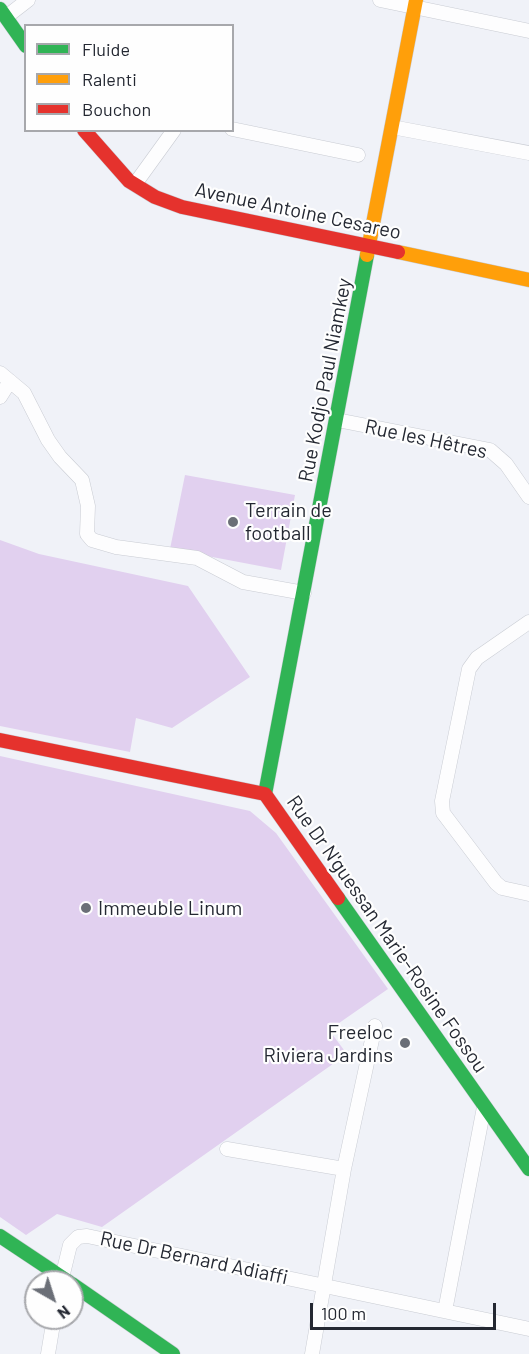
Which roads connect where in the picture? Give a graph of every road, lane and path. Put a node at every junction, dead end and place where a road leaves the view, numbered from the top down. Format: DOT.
graph roads {
  1 [pos="28,0"];
  2 [pos="380,0"];
  3 [pos="416,3"];
  4 [pos="3,13"];
  5 [pos="529,31"];
  6 [pos="24,43"];
  7 [pos="392,127"];
  8 [pos="234,129"];
  9 [pos="86,132"];
  10 [pos="173,132"];
  11 [pos="529,153"];
  12 [pos="358,155"];
  13 [pos="135,184"];
  14 [pos="371,248"];
  15 [pos="529,280"];
  16 [pos="5,377"];
  17 [pos="0,397"];
  18 [pos="338,420"];
  19 [pos="529,497"];
  20 [pos="304,593"];
  21 [pos="529,622"];
  22 [pos="0,740"];
  23 [pos="265,795"];
  24 [pos="529,894"];
  25 [pos="375,1026"];
  26 [pos="484,1107"];
  27 [pos="227,1149"];
  28 [pos="344,1169"];
  29 [pos="529,1169"];
  30 [pos="0,1236"];
  31 [pos="50,1270"];
  32 [pos="67,1270"];
  33 [pos="322,1284"];
  34 [pos="84,1293"];
  35 [pos="446,1311"];
  36 [pos="529,1329"];
  37 [pos="52,1330"];
  38 [pos="48,1354"];
  39 [pos="173,1354"];
  40 [pos="312,1354"];
  1 -- 4 [label="street"];
  2 -- 3 [label="street"];
  3 -- 5 [label="street"];
  3 -- 7 [label="street, Rue Kodjo Paul Niamkey"];
  4 -- 6 [label="street"];
  7 -- 11 [label="street"];
  7 -- 14 [label="street, Rue Kodjo Paul Niamkey"];
  8 -- 12 [label="street"];
  9 -- 13 [label="street, Avenue Antoine Cesareo"];
  10 -- 13 [label="street"];
  13 -- 14 [label="street, Avenue Antoine Cesareo"];
  14 -- 15 [label="street, Avenue Antoine Cesareo"];
  14 -- 18 [label="street, Rue Kodjo Paul Niamkey"];
  16 -- 17 [label="street"];
  16 -- 20 [label="street"];
  18 -- 19 [label="street, Rue les Hêtres"];
  18 -- 20 [label="street, Rue Kodjo Paul Niamkey"];
  20 -- 23 [label="street, Rue Kodjo Paul Niamkey"];
  21 -- 24 [label="street"];
  22 -- 23 [label="street, Rue Dr N'guessan Marie-Rosine Fossou"];
  23 -- 26 [label="street, Rue Dr N'guessan Marie-Rosine Fossou"];
  25 -- 28 [label="street"];
  26 -- 29 [label="street, Rue Dr N'guessan Marie-Rosine Fossou"];
  26 -- 35 [label="street"];
  27 -- 28 [label="street"];
  28 -- 33 [label="street"];
  30 -- 31 [label="street"];
  32 -- 33 [label="street, Rue Dr Bernard Adiaffi"];
  33 -- 35 [label="street, Rue Dr Bernard Adiaffi"];
  33 -- 40 [label="street"];
  34 -- 39 [label="street"];
  35 -- 36 [label="street, Rue Dr Bernard Adiaffi"];
  37 -- 38 [label="street"];
}
